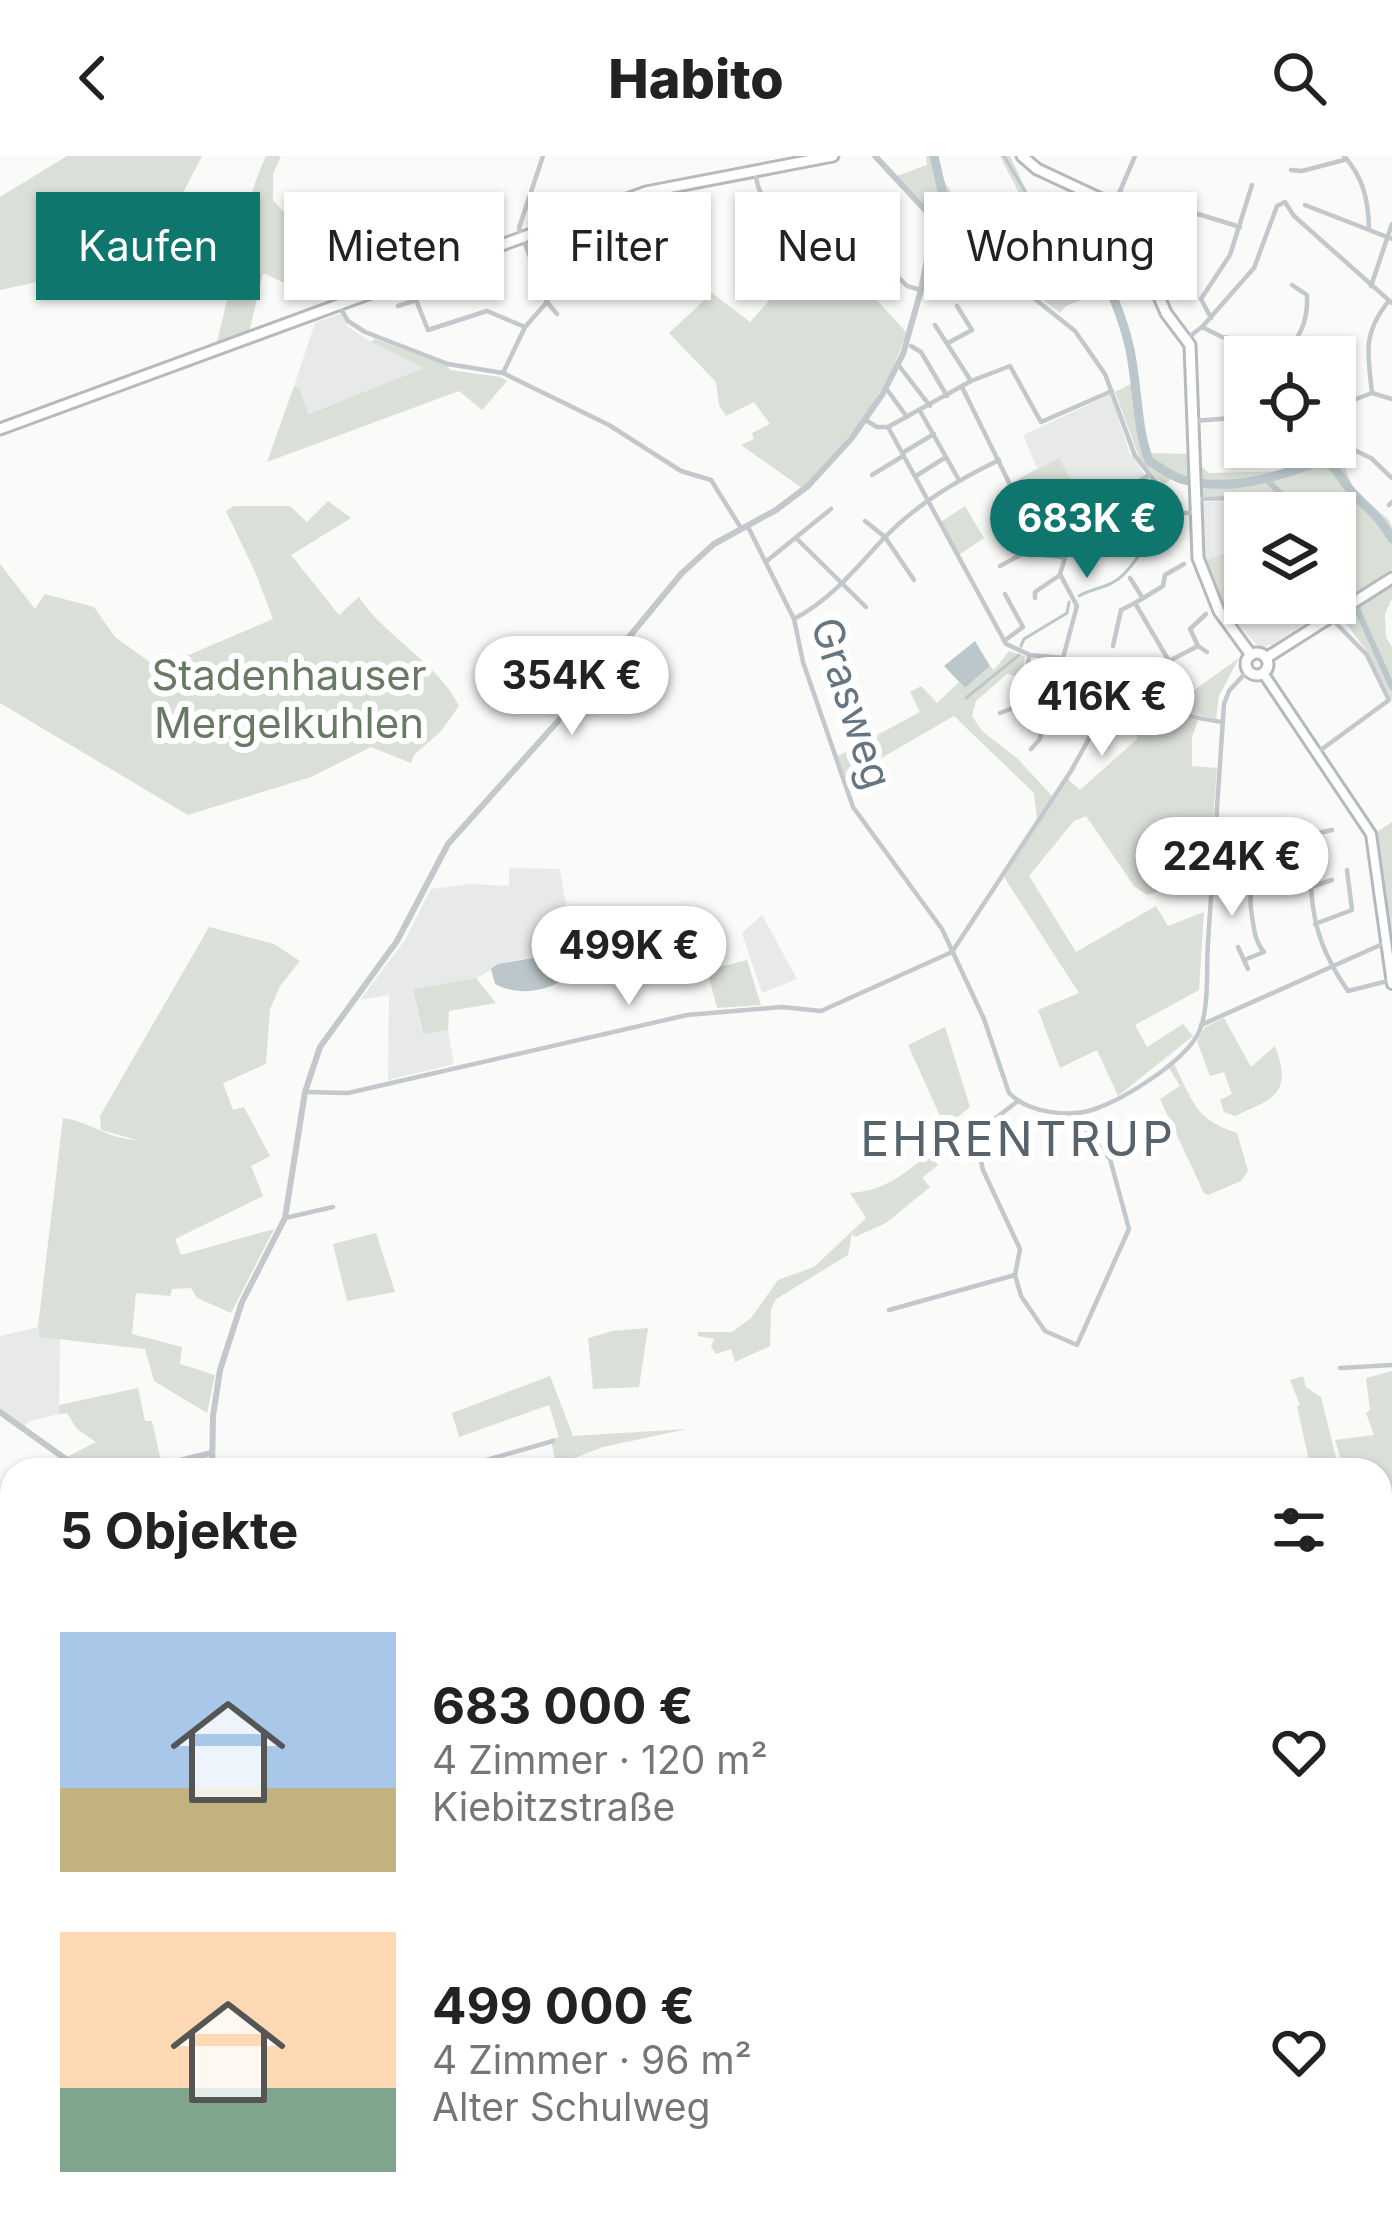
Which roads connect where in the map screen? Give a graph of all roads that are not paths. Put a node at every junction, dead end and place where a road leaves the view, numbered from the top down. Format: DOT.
graph roads {
  1 [pos="543,156"];
  2 [pos="832,156"];
  3 [pos="879,156"];
  4 [pos="1022,156"];
  5 [pos="1135,156"];
  6 [pos="1345,157"];
  7 [pos="755,170"];
  8 [pos="1291,170"];
  9 [pos="1252,184"];
  10 [pos="759,192"];
  11 [pos="1086,192"];
  12 [pos="1121,192"];
  13 [pos="1305,206"];
  14 [pos="924,214"];
  15 [pos="1197,214"];
  16 [pos="1392,224"];
  17 [pos="1240,227"];
  18 [pos="1369,230"];
  19 [pos="522,237"];
  20 [pos="1390,238"];
  21 [pos="528,253"];
  22 [pos="924,278"];
  23 [pos="900,279"];
  24 [pos="1292,285"];
  25 [pos="1371,286"];
  26 [pos="922,290"];
  27 [pos="1038,300"];
  28 [pos="1160,300"];
  29 [pos="547,302"];
  30 [pos="1390,302"];
  31 [pos="338,304"];
  32 [pos="398,306"];
  33 [pos="957,306"];
  34 [pos="557,314"];
  35 [pos="1211,318"];
  36 [pos="934,325"];
  37 [pos="525,327"];
  38 [pos="1202,327"];
  39 [pos="1300,336"];
  40 [pos="1224,337"];
  41 [pos="1186,339"];
  42 [pos="519,341"];
  43 [pos="948,343"];
  44 [pos="527,346"];
  45 [pos="910,346"];
  46 [pos="900,367"];
  47 [pos="503,374"];
  48 [pos="971,381"];
  49 [pos="962,388"];
  50 [pos="888,391"];
  51 [pos="1112,391"];
  52 [pos="1372,393"];
  53 [pos="947,396"];
  54 [pos="1356,399"];
  55 [pos="1392,399"];
  56 [pos="930,406"];
  57 [pos="920,411"];
  58 [pos="908,418"];
  59 [pos="1224,418"];
  60 [pos="865,420"];
  61 [pos="1194,421"];
  62 [pos="888,427"];
  63 [pos="0,429"];
  64 [pos="934,434"];
  65 [pos="1356,451"];
  66 [pos="904,453"];
  67 [pos="946,457"];
  68 [pos="999,460"];
  69 [pos="1150,475"];
  70 [pos="872,476"];
  71 [pos="916,476"];
  72 [pos="1392,478"];
  73 [pos="959,479"];
  74 [pos="1124,491"];
  75 [pos="1195,494"];
  76 [pos="1224,497"];
  77 [pos="926,500"];
  78 [pos="830,509"];
  79 [pos="1022,509"];
  80 [pos="1196,513"];
  81 [pos="865,521"];
  82 [pos="1055,525"];
  83 [pos="744,526"];
  84 [pos="885,537"];
  85 [pos="796,538"];
  86 [pos="1103,540"];
  87 [pos="1070,542"];
  88 [pos="1063,557"];
  89 [pos="768,560"];
  90 [pos="1184,564"];
  91 [pos="1000,566"];
  92 [pos="1060,574"];
  93 [pos="1130,578"];
  94 [pos="1392,578"];
  95 [pos="914,580"];
  96 [pos="844,585"];
  97 [pos="1162,586"];
  98 [pos="1173,589"];
  99 [pos="1005,594"];
  100 [pos="1142,597"];
  101 [pos="1035,598"];
  102 [pos="1356,601"];
  103 [pos="1135,604"];
  104 [pos="866,607"];
  105 [pos="1206,614"];
  106 [pos="794,619"];
  107 [pos="1319,624"];
  108 [pos="1337,624"];
  109 [pos="1004,641"];
  110 [pos="1113,646"];
  111 [pos="1198,646"];
  112 [pos="1207,652"];
  113 [pos="1030,655"];
  114 [pos="1251,656"];
  115 [pos="1063,658"];
  116 [pos="1266,658"];
  117 [pos="1169,661"];
  118 [pos="1248,670"];
  119 [pos="1263,673"];
  120 [pos="1023,691"];
  121 [pos="1032,694"];
  122 [pos="1111,699"];
  123 [pos="1021,705"];
  124 [pos="1158,705"];
  125 [pos="1000,713"];
  126 [pos="1223,722"];
  127 [pos="1031,748"];
  128 [pos="1318,752"];
  129 [pos="1332,830"];
  130 [pos="1347,870"];
  131 [pos="1253,873"];
  132 [pos="1212,878"];
  133 [pos="1332,880"];
  134 [pos="1316,924"];
  135 [pos="1387,942"];
  136 [pos="1238,947"];
  137 [pos="952,952"];
  138 [pos="1244,960"];
  139 [pos="1331,966"];
  140 [pos="1248,969"];
  141 [pos="1392,982"];
  142 [pos="1201,1025"];
  143 [pos="305,1092"];
  144 [pos="1018,1101"];
  145 [pos="1077,1114"];
  146 [pos="333,1207"];
  147 [pos="285,1218"];
  148 [pos="1015,1275"];
  149 [pos="889,1310"];
  150 [pos="1392,1365"];
  151 [pos="1340,1368"];
  152 [pos="0,1412"];
  153 [pos="553,1441"];
  154 [pos="212,1452"];
  155 [pos="60,1458"];
  156 [pos="189,1458"];
  157 [pos="212,1458"];
  158 [pos="493,1458"];
  1 -- 19 [label="street"];
  2 -- 7 [label="main road"];
  3 -- 14 [label="street"];
  4 -- 11 [label="main road"];
  5 -- 12 [label="street"];
  6 -- 8 [label="street"];
  6 -- 18 [label="street"];
  7 -- 10 [label="street"];
  7 -- 19 [label="main road"];
  9 -- 17 [label="street"];
  13 -- 18 [label="street"];
  15 -- 17 [label="street"];
  16 -- 20 [label="street"];
  17 -- 35 [label="street"];
  18 -- 20 [label="street"];
  19 -- 21 [label="street"];
  19 -- 31 [label="main road"];
  20 -- 25 [label="street"];
  22 -- 26 [label="street"];
  23 -- 26 [label="street"];
  24 -- 39 [label="street"];
  25 -- 30 [label="street"];
  25 -- 35 [label="street"];
  26 -- 60 [label="street"];
  27 -- 51 [label="street"];
  28 -- 41 [label="main road"];
  29 -- 34 [label="street"];
  29 -- 37 [label="street"];
  30 -- 52 [label="street"];
  31 -- 47 [label="street, Grasweg"];
  31 -- 63 [label="main road"];
  32 -- 37 [label="street"];
  33 -- 43 [label="street"];
  35 -- 38 [label="street"];
  36 -- 43 [label="street"];
  37 -- 42 [label="street"];
  38 -- 40 [label="street"];
  38 -- 41 [label="street"];
  41 -- 61 [label="main road"];
  42 -- 44 [label="street"];
  42 -- 47 [label="street"];
  43 -- 48 [label="street"];
  45 -- 53 [label="street"];
  46 -- 56 [label="street"];
  47 -- 83 [label="street, Grasweg"];
  48 -- 49 [label="street"];
  48 -- 51 [label="street"];
  49 -- 53 [label="street"];
  49 -- 68 [label="street"];
  50 -- 58 [label="street"];
  51 -- 69 [label="street"];
  52 -- 54 [label="street"];
  52 -- 55 [label="street"];
  53 -- 56 [label="street"];
  56 -- 57 [label="street"];
  57 -- 58 [label="street"];
  57 -- 64 [label="street"];
  58 -- 62 [label="street"];
  59 -- 61 [label="street"];
  60 -- 62 [label="street"];
  60 -- 83 [label="street"];
  61 -- 75 [label="main road"];
  62 -- 66 [label="street"];
  64 -- 66 [label="street"];
  64 -- 67 [label="street"];
  65 -- 72 [label="street"];
  66 -- 70 [label="street"];
  66 -- 71 [label="street"];
  67 -- 71 [label="street"];
  67 -- 73 [label="street"];
  68 -- 73 [label="street"];
  68 -- 79 [label="street"];
  69 -- 74 [label="street"];
  69 -- 80 [label="street"];
  71 -- 77 [label="street"];
  73 -- 77 [label="street"];
  75 -- 76 [label="street"];
  75 -- 80 [label="main road"];
  77 -- 84 [label="street"];
  77 -- 109 [label="street"];
  78 -- 85 [label="street"];
  80 -- 114 [label="main road"];
  81 -- 84 [label="street"];
  82 -- 87 [label="street"];
  83 -- 89 [label="street, Grasweg"];
  83 -- 143 [label="street"];
  84 -- 95 [label="street"];
  84 -- 96 [label="street"];
  85 -- 89 [label="street"];
  85 -- 96 [label="street"];
  86 -- 87 [label="street"];
  87 -- 88 [label="street"];
  88 -- 91 [label="street"];
  88 -- 92 [label="street"];
  89 -- 106 [label="street, Grasweg"];
  90 -- 97 [label="street"];
  92 -- 101 [label="street"];
  92 -- 115 [label="street"];
  93 -- 100 [label="street"];
  94 -- 102 [label="main road"];
  96 -- 104 [label="street"];
  96 -- 106 [label="street"];
  97 -- 98 [label="street"];
  97 -- 100 [label="street"];
  99 -- 109 [label="street"];
  100 -- 103 [label="street"];
  103 -- 110 [label="street"];
  103 -- 117 [label="street"];
  105 -- 111 [label="street"];
  106 -- 137 [label="street, Grasweg"];
  107 -- 116 [label="main road"];
  108 -- 128 [label="street"];
  109 -- 113 [label="street"];
  111 -- 112 [label="street"];
  111 -- 117 [label="street"];
  113 -- 115 [label="street"];
  113 -- 120 [label="street"];
  114 -- 116 [label="main road"];
  114 -- 118 [label="main road"];
  115 -- 122 [label="street"];
  116 -- 119 [label="main road"];
  117 -- 124 [label="street"];
  118 -- 119 [label="main road"];
  118 -- 126 [label="street"];
  119 -- 128 [label="main road"];
  120 -- 121 [label="street"];
  120 -- 123 [label="street"];
  122 -- 124 [label="street"];
  122 -- 137 [label="street"];
  123 -- 125 [label="street"];
  123 -- 127 [label="street"];
  124 -- 126 [label="street"];
  126 -- 132 [label="street"];
  128 -- 135 [label="main road"];
  129 -- 131 [label="street"];
  130 -- 134 [label="street"];
  131 -- 132 [label="street"];
  131 -- 138 [label="street"];
  132 -- 142 [label="street"];
  133 -- 134 [label="street"];
  134 -- 139 [label="street"];
  135 -- 139 [label="street"];
  135 -- 141 [label="main road"];
  136 -- 138 [label="street"];
  137 -- 143 [label="street"];
  137 -- 144 [label="street, Grasweg"];
  138 -- 140 [label="street"];
  139 -- 141 [label="street"];
  139 -- 142 [label="street"];
  142 -- 145 [label="street"];
  143 -- 147 [label="street"];
  144 -- 145 [label="street"];
  144 -- 148 [label="street"];
  145 -- 148 [label="street"];
  146 -- 147 [label="street"];
  147 -- 154 [label="street"];
  148 -- 149 [label="street"];
  150 -- 151 [label="street"];
  152 -- 155 [label="street"];
  153 -- 158 [label="street"];
  154 -- 156 [label="street"];
  154 -- 157 [label="street"];
}
